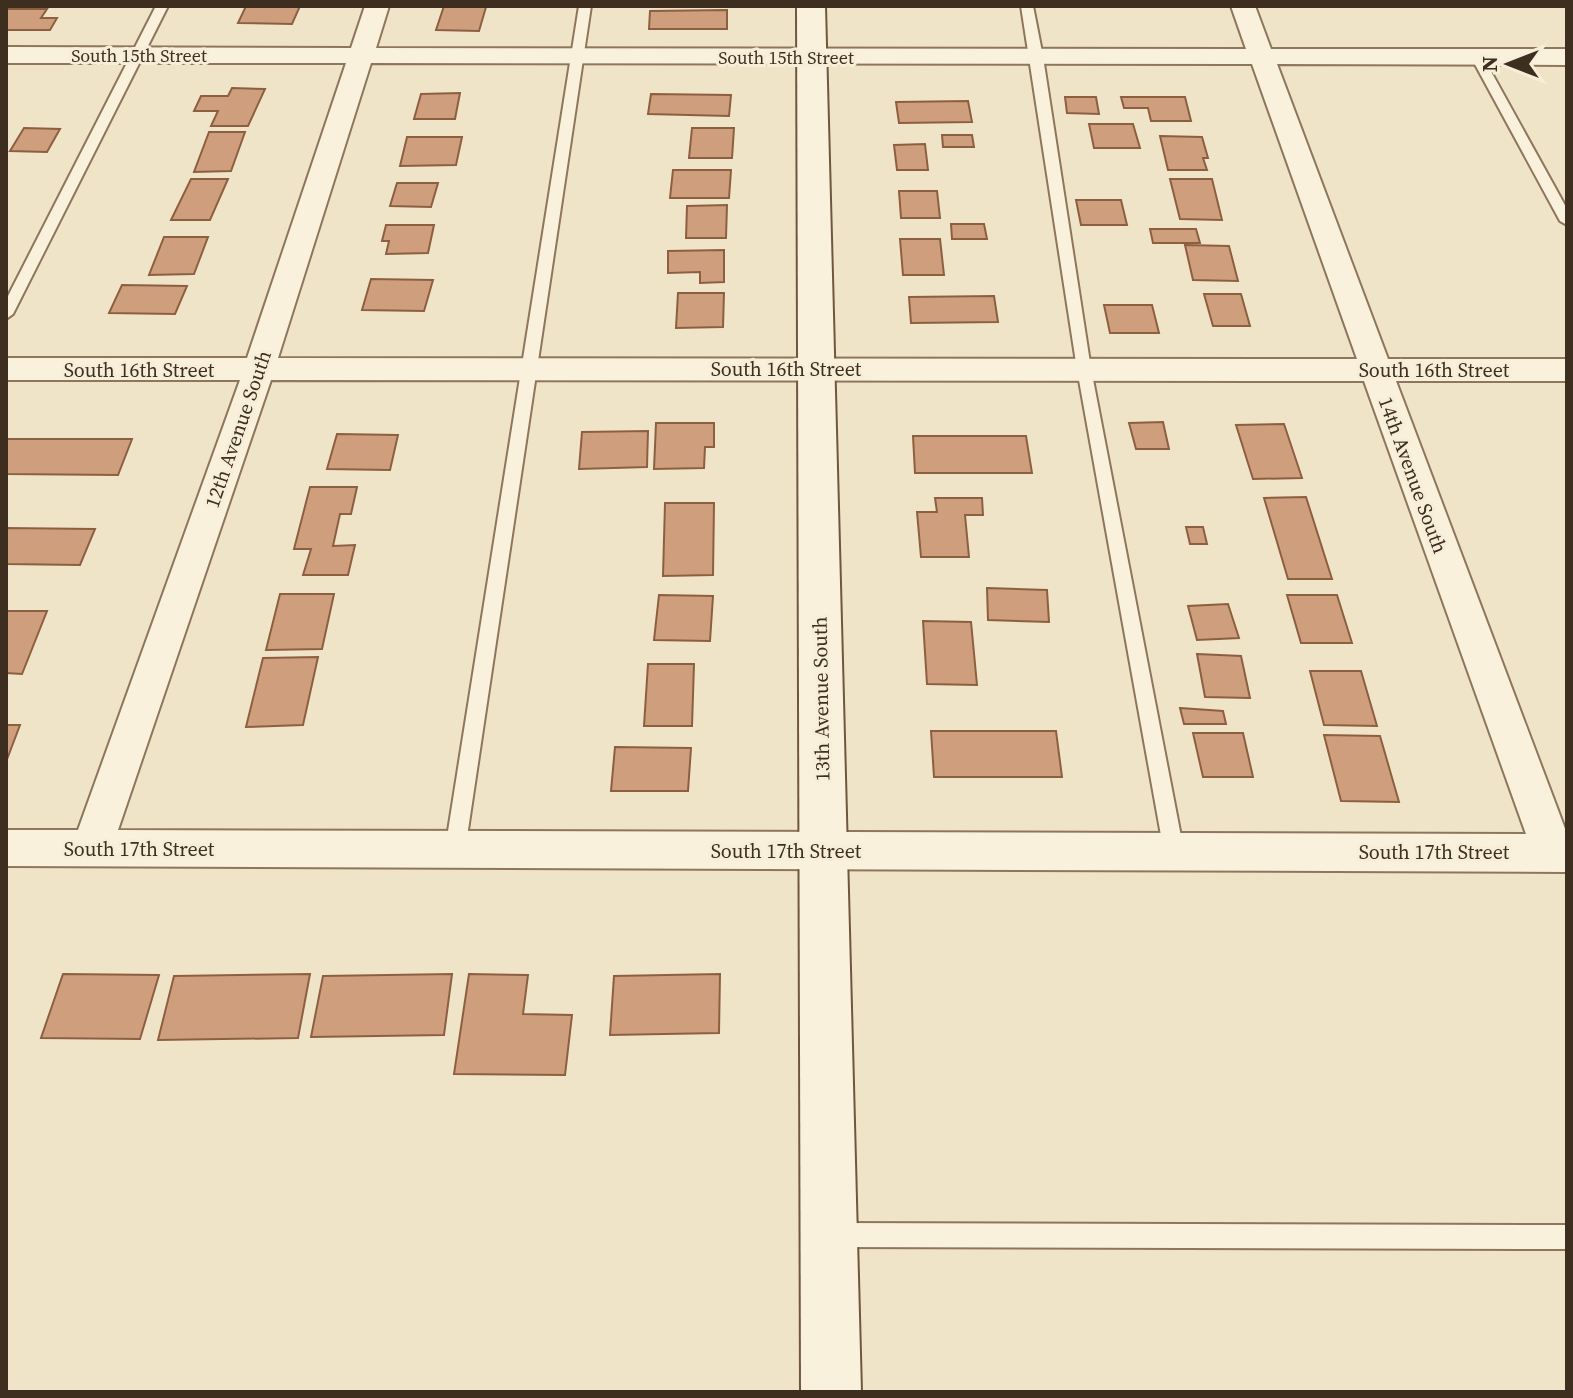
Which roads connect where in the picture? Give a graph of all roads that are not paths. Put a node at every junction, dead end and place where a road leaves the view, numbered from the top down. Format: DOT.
graph roads {
  1 [pos="162,6"];
  2 [pos="377,6"];
  3 [pos="585,6"];
  4 [pos="811,6"];
  5 [pos="1027,6"];
  6 [pos="1243,6"];
  7 [pos="6,55"];
  8 [pos="137,55"];
  9 [pos="360,55"];
  10 [pos="578,56"];
  11 [pos="1261,56"];
  12 [pos="812,57"];
  13 [pos="1037,57"];
  14 [pos="1477,57"];
  15 [pos="1567,57"];
  16 [pos="1567,221"];
  17 [pos="6,314"];
  18 [pos="816,368"];
  19 [pos="6,369"];
  20 [pos="528,369"];
  21 [pos="1084,369"];
  22 [pos="259,370"];
  23 [pos="1374,370"];
  24 [pos="1567,370"];
  25 [pos="6,848"];
  26 [pos="92,849"];
  27 [pos="455,850"];
  28 [pos="824,851"];
  29 [pos="1174,852"];
  30 [pos="1560,853"];
  31 [pos="829,1235"];
  32 [pos="1567,1237"];
  33 [pos="831,1392"];
  1 -- 8 [label="lane"];
  2 -- 9 [label="street, 12th Avenue South"];
  3 -- 10 [label="lane"];
  4 -- 12 [label="street, 13th Avenue South"];
  5 -- 13 [label="lane"];
  6 -- 11 [label="street, 14th Avenue South"];
  7 -- 8 [label="street, South 15th Street"];
  8 -- 9 [label="street, South 15th Street"];
  8 -- 17 [label="lane"];
  9 -- 10 [label="street, South 15th Street"];
  9 -- 22 [label="street, 12th Avenue South"];
  10 -- 12 [label="street, South 15th Street"];
  10 -- 20 [label="lane"];
  11 -- 13 [label="street, South 15th Street"];
  11 -- 14 [label="street, South 15th Street"];
  11 -- 23 [label="street, 14th Avenue South"];
  12 -- 13 [label="street, South 15th Street"];
  12 -- 18 [label="street, 13th Avenue South"];
  13 -- 21 [label="lane"];
  14 -- 15 [label="street, South 15th Street"];
  14 -- 16 [label="lane"];
  18 -- 20 [label="street, South 16th Street"];
  18 -- 21 [label="street, South 16th Street"];
  18 -- 28 [label="street, 13th Avenue South"];
  19 -- 22 [label="street, South 16th Street"];
  20 -- 22 [label="street, South 16th Street"];
  20 -- 27 [label="lane"];
  21 -- 23 [label="street, South 16th Street"];
  21 -- 29 [label="lane"];
  22 -- 26 [label="street, 12th Avenue South"];
  23 -- 24 [label="street, South 16th Street"];
  23 -- 30 [label="street, 14th Avenue South"];
  25 -- 26 [label="street, South 17th Street"];
  26 -- 27 [label="street, South 17th Street"];
  27 -- 28 [label="street, South 17th Street"];
  28 -- 29 [label="street, South 17th Street"];
  28 -- 31 [label="street, 13th Avenue South"];
  29 -- 30 [label="street, South 17th Street"];
  31 -- 32 [label="lane"];
  31 -- 33 [label="street, 13th Avenue South"];
}
